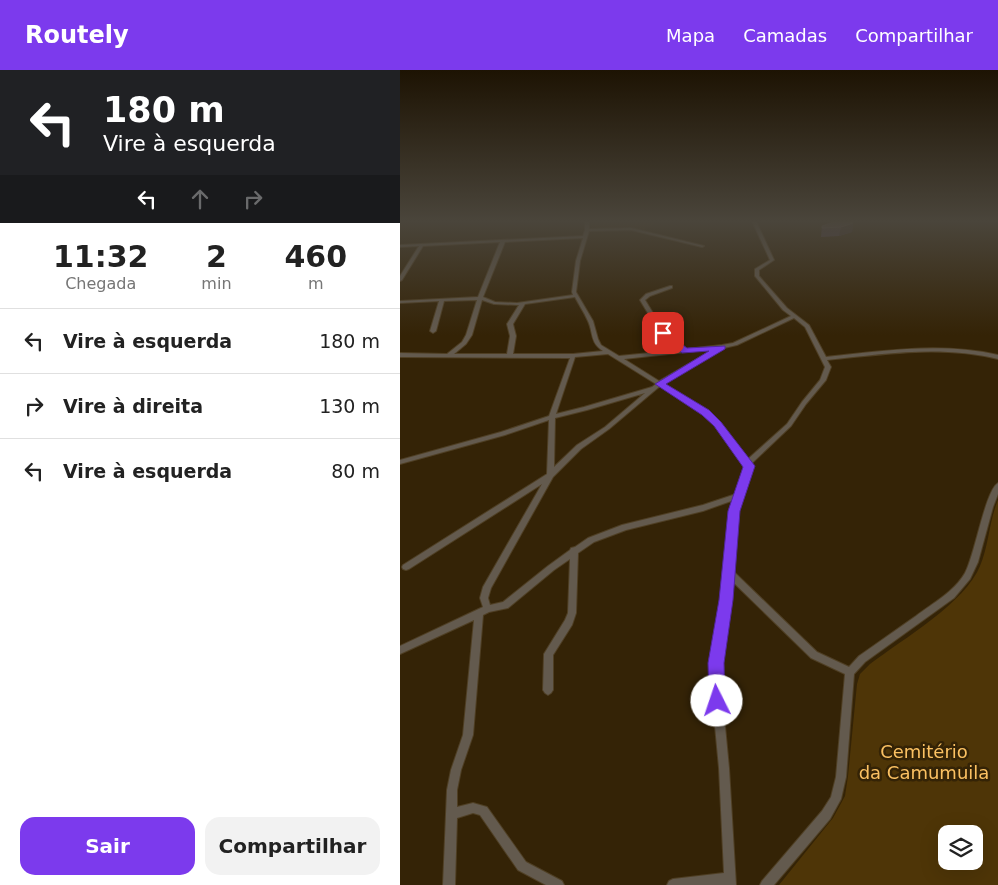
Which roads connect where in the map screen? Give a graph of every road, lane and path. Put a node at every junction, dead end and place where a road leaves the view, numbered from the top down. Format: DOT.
graph roads {
  1 [pos="413,259"];
  2 [pos="496,259"];
  3 [pos="579,259"];
  4 [pos="772,259"];
  5 [pos="400,280"];
  6 [pos="670,287"];
  7 [pos="575,296"];
  8 [pos="480,298"];
  9 [pos="442,300"];
  10 [pos="400,302"];
  11 [pos="523,303"];
  12 [pos="794,317"];
  13 [pos="433,331"];
  14 [pos="722,348"];
  15 [pos="685,351"];
  16 [pos="608,352"];
  17 [pos="449,355"];
  18 [pos="510,355"];
  19 [pos="400,356"];
  20 [pos="572,356"];
  21 [pos="998,357"];
  22 [pos="618,358"];
  23 [pos="825,359"];
  24 [pos="657,386"];
  25 [pos="552,417"];
  26 [pos="400,462"];
  27 [pos="748,463"];
  28 [pos="550,475"];
  29 [pos="998,486"];
  30 [pos="739,496"];
  31 [pos="574,550"];
  32 [pos="406,567"];
  33 [pos="728,572"];
  34 [pos="484,611"];
  35 [pos="400,650"];
  36 [pos="850,672"];
  37 [pos="548,690"];
  38 [pos="451,814"];
  39 [pos="730,881"];
  40 [pos="449,885"];
  41 [pos="558,885"];
  42 [pos="673,885"];
  43 [pos="766,885"];
  1 -- 5 [label="street"];
  2 -- 8 [label="street"];
  3 -- 7 [label="street"];
  4 -- 12 [label="street"];
  6 -- 15 [label="street"];
  7 -- 11 [label="street"];
  7 -- 16 [label="street"];
  8 -- 9 [label="street"];
  8 -- 11 [label="street"];
  8 -- 17 [label="street"];
  9 -- 10 [label="street"];
  9 -- 13 [label="street"];
  11 -- 18 [label="street"];
  12 -- 14 [label="street"];
  12 -- 23 [label="street"];
  14 -- 15 [label="street"];
  14 -- 24 [label="street"];
  15 -- 22 [label="street"];
  16 -- 20 [label="street"];
  16 -- 22 [label="street"];
  17 -- 18 [label="street"];
  17 -- 19 [label="street"];
  18 -- 20 [label="street"];
  20 -- 25 [label="street"];
  21 -- 23 [label="street"];
  22 -- 24 [label="street"];
  23 -- 27 [label="street"];
  24 -- 25 [label="street"];
  24 -- 27 [label="street"];
  24 -- 28 [label="street"];
  25 -- 26 [label="street"];
  25 -- 28 [label="street"];
  27 -- 30 [label="street"];
  28 -- 32 [label="street"];
  28 -- 34 [label="street"];
  29 -- 36 [label="street"];
  30 -- 31 [label="street"];
  30 -- 33 [label="street"];
  31 -- 34 [label="street"];
  31 -- 37 [label="street"];
  33 -- 36 [label="street"];
  33 -- 39 [label="street"];
  34 -- 35 [label="street"];
  34 -- 38 [label="street"];
  36 -- 43 [label="street"];
  38 -- 40 [label="street"];
  38 -- 41 [label="street"];
  39 -- 42 [label="street"];
}
